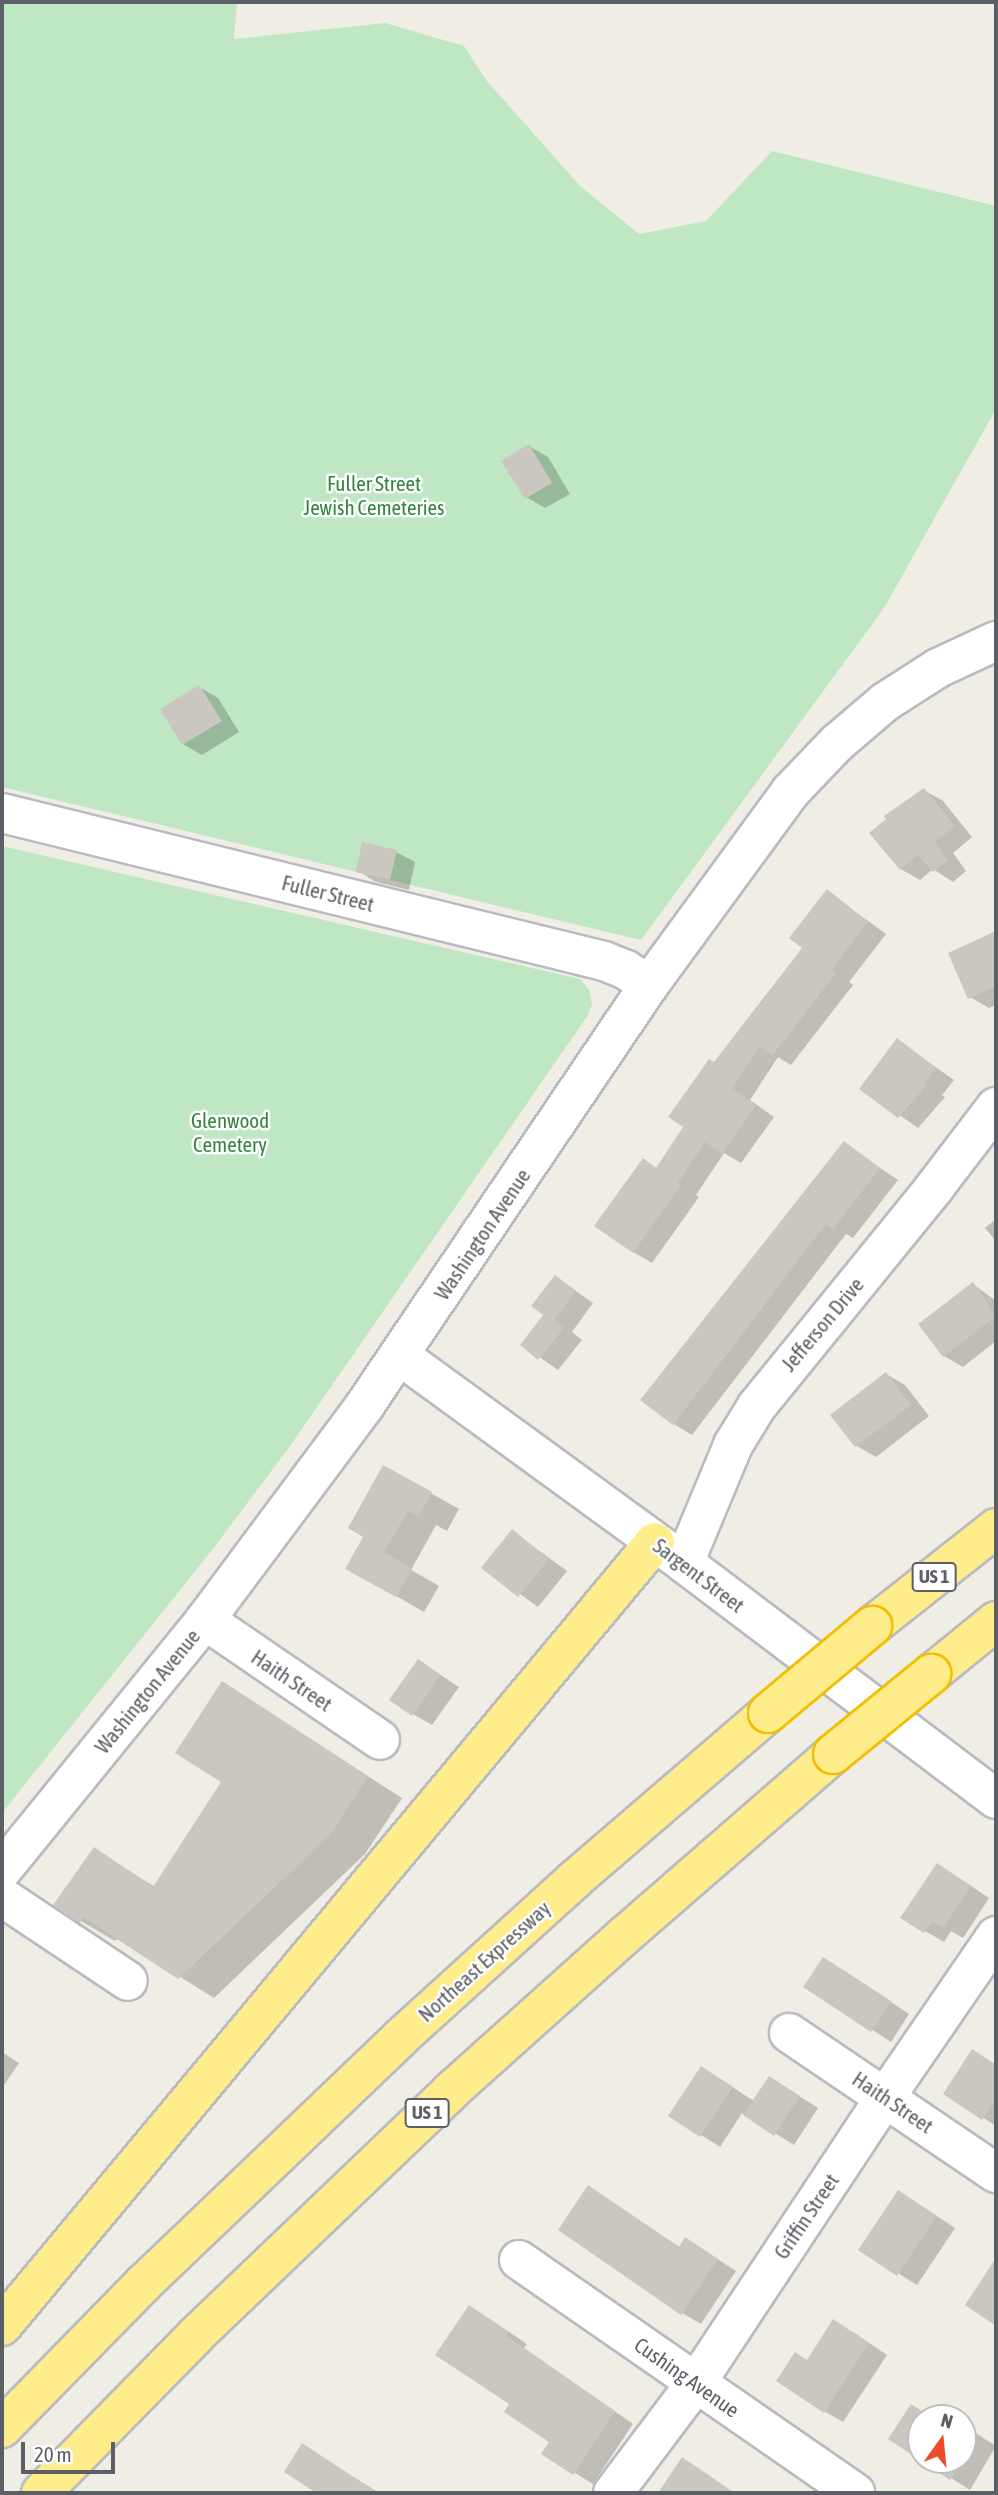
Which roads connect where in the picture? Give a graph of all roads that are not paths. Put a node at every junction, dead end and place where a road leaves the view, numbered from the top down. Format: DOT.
graph roads {
  1 [pos="996,641"];
  2 [pos="2,813"];
  3 [pos="649,985"];
  4 [pos="996,1107"];
  5 [pos="399,1355"];
  6 [pos="996,1528"];
  7 [pos="670,1553"];
  8 [pos="205,1620"];
  9 [pos="996,1621"];
  10 [pos="380,1740"];
  11 [pos="996,1799"];
  12 [pos="2,1870"];
  13 [pos="2,1897"];
  14 [pos="996,1936"];
  15 [pos="128,1981"];
  16 [pos="789,2033"];
  17 [pos="886,2096"];
  18 [pos="996,2173"];
  19 [pos="519,2260"];
  20 [pos="2,2326"];
  21 [pos="696,2384"];
  22 [pos="2,2428"];
  23 [pos="41,2493"];
  24 [pos="613,2493"];
  25 [pos="855,2493"];
  1 -- 3 [label="street, Washington Avenue"];
  2 -- 3 [label="street, Fuller Street"];
  3 -- 5 [label="street, Washington Avenue"];
  4 -- 7 [label="street, Jefferson Drive"];
  5 -- 7 [label="street, Sargent Street"];
  5 -- 8 [label="street, Washington Avenue"];
  6 -- 22 [label="highway, Northeast Expressway / US 1, bridge"];
  7 -- 11 [label="street, Sargent Street"];
  7 -- 20 [label="highway"];
  8 -- 10 [label="street, Haith Street"];
  8 -- 12 [label="street, Washington Avenue"];
  9 -- 23 [label="highway, US 1, bridge"];
  13 -- 15 [label="street"];
  14 -- 17 [label="street, Griffin Street"];
  16 -- 17 [label="street, Haith Street"];
  17 -- 18 [label="street, Haith Street"];
  17 -- 21 [label="street, Griffin Street"];
  19 -- 21 [label="street, Cushing Avenue"];
  21 -- 24 [label="street, Griffin Street"];
  21 -- 25 [label="street, Cushing Avenue"];
}
